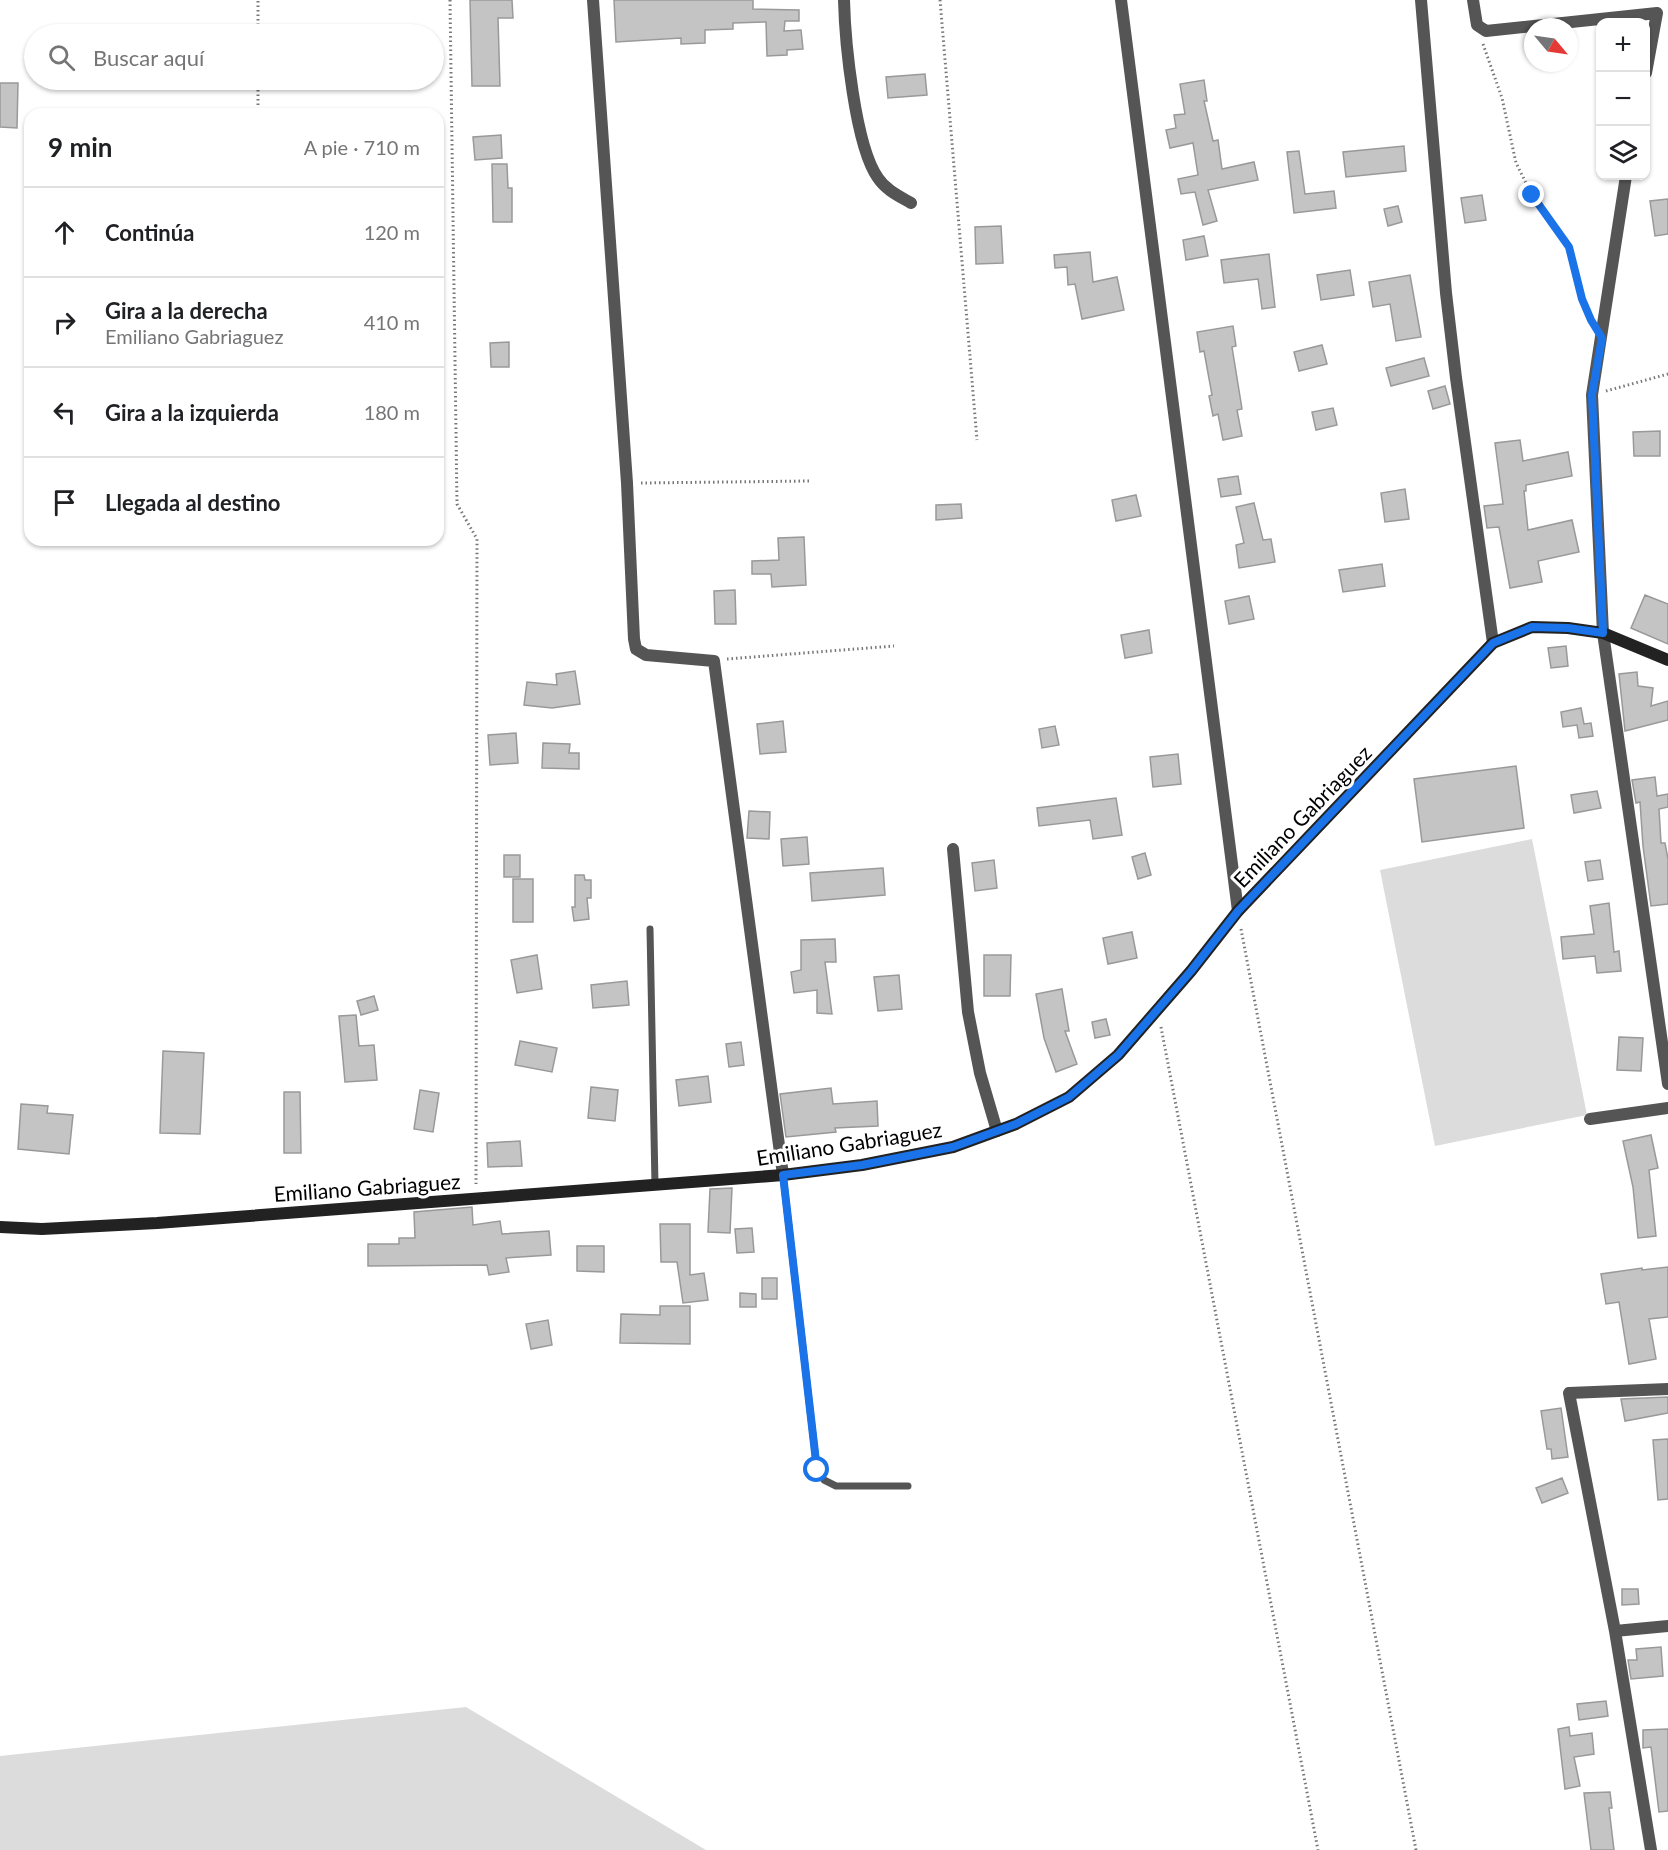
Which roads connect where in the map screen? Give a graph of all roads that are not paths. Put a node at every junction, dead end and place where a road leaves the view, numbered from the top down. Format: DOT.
graph roads {
  1 [pos="593,0"];
  2 [pos="843,0"];
  3 [pos="1121,0"];
  4 [pos="1420,0"];
  5 [pos="1473,0"];
  6 [pos="1657,0"];
  7 [pos="1657,13"];
  8 [pos="1646,72"];
  9 [pos="1625,180"];
  10 [pos="911,203"];
  11 [pos="1603,633"];
  12 [pos="1493,643"];
  13 [pos="1668,660"];
  14 [pos="953,849"];
  15 [pos="1238,911"];
  16 [pos="650,929"];
  17 [pos="1668,1084"];
  18 [pos="1668,1108"];
  19 [pos="1590,1119"];
  20 [pos="997,1131"];
  21 [pos="783,1175"];
  22 [pos="655,1185"];
  23 [pos="0,1227"];
  24 [pos="1668,1389"];
  25 [pos="908,1486"];
  26 [pos="1668,1626"];
  27 [pos="1615,1631"];
  28 [pos="1651,1850"];
  1 -- 21 [label="street"];
  2 -- 10 [label="street"];
  3 -- 15 [label="street"];
  4 -- 12 [label="street"];
  5 -- 7 [label="street"];
  6 -- 7 [label="street"];
  7 -- 8 [label="street"];
  9 -- 11 [label="street"];
  11 -- 12 [label="main road, Emiliano Gabriaguez"];
  11 -- 13 [label="main road, Emiliano Gabriaguez"];
  11 -- 17 [label="street"];
  12 -- 15 [label="main road, Emiliano Gabriaguez"];
  14 -- 20 [label="street"];
  15 -- 20 [label="main road, Emiliano Gabriaguez"];
  16 -- 22 [label="lane"];
  18 -- 19 [label="street"];
  20 -- 21 [label="main road, Emiliano Gabriaguez"];
  21 -- 22 [label="main road, Emiliano Gabriaguez"];
  21 -- 25 [label="lane"];
  22 -- 23 [label="main road, Emiliano Gabriaguez"];
  24 -- 27 [label="street"];
  26 -- 27 [label="street"];
  27 -- 28 [label="street"];
}
